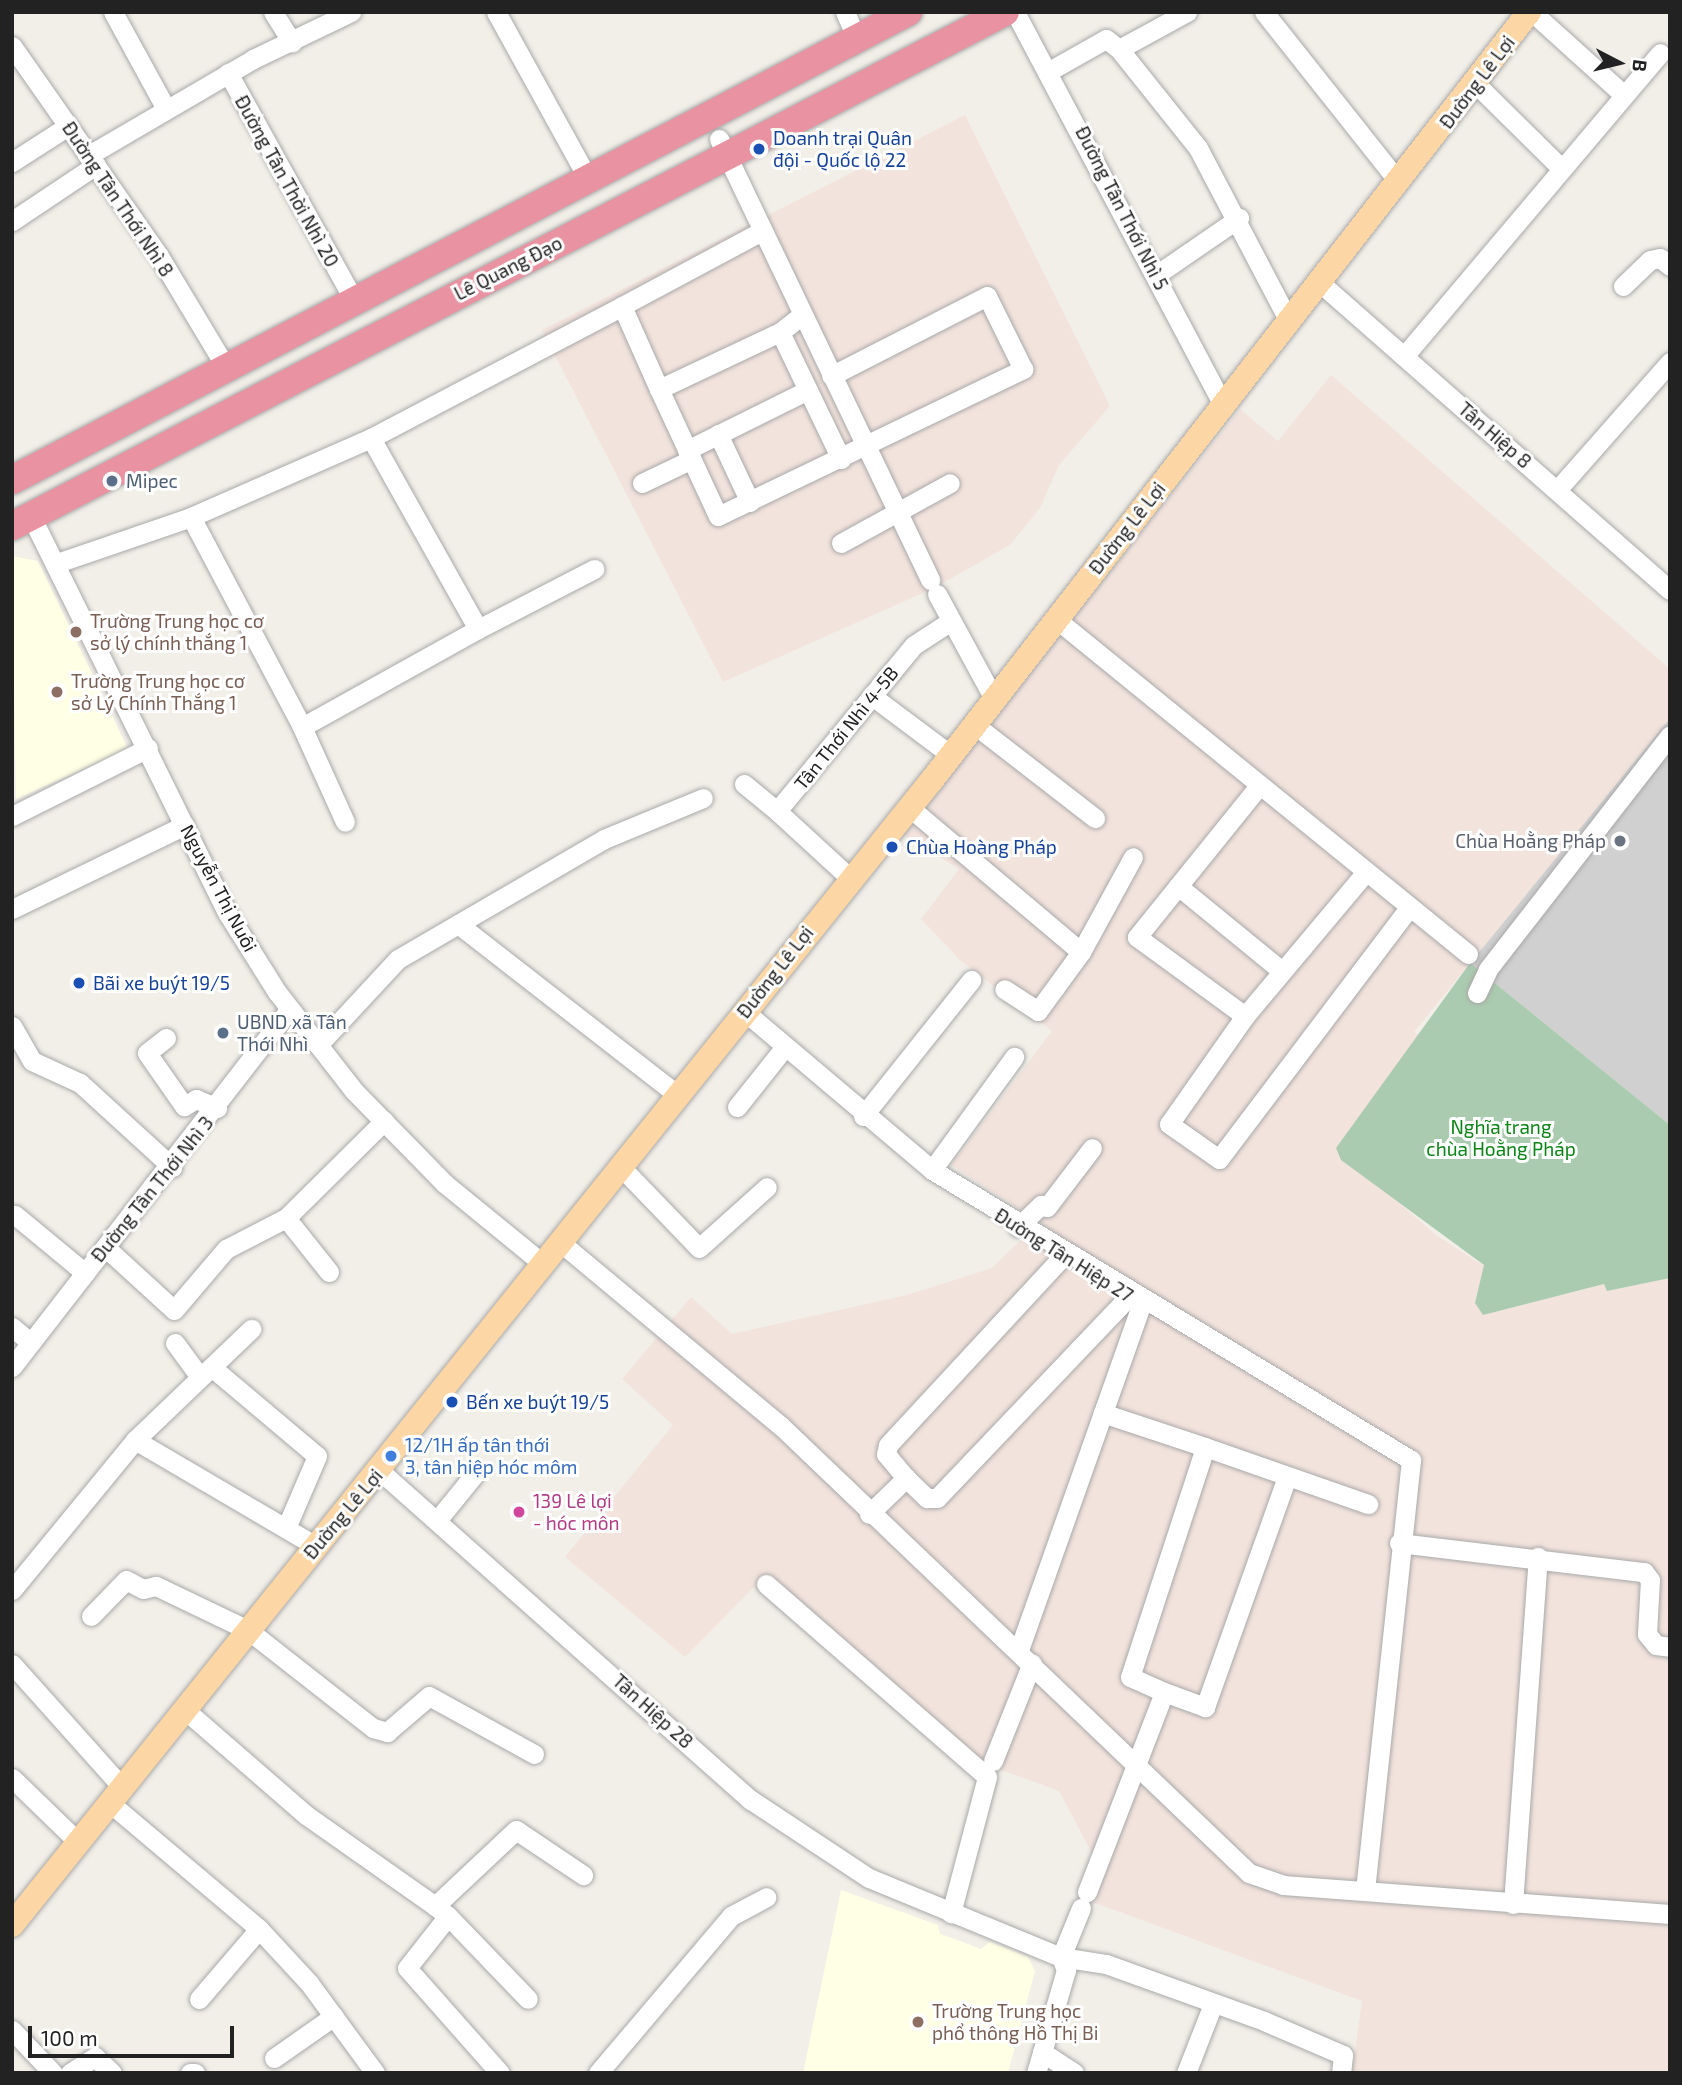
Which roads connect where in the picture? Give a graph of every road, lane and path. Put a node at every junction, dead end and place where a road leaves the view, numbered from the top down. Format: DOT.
graph roads {
  1 [pos="113,12"];
  2 [pos="274,12"];
  3 [pos="351,12"];
  4 [pos="496,12"];
  5 [pos="881,12"];
  6 [pos="908,12"];
  7 [pos="962,12"];
  8 [pos="1005,12"];
  9 [pos="1015,12"];
  10 [pos="1187,12"];
  11 [pos="1264,12"];
  12 [pos="1531,12"];
  13 [pos="848,20"];
  14 [pos="292,43"];
  15 [pos="12,46"];
  16 [pos="1119,49"];
  17 [pos="1660,53"];
  18 [pos="1051,70"];
  19 [pos="228,73"];
  20 [pos="1475,83"];
  21 [pos="1624,95"];
  22 [pos="166,109"];
  23 [pos="68,126"];
  24 [pos="724,147"];
  25 [pos="92,160"];
  26 [pos="12,162"];
  27 [pos="581,166"];
  28 [pos="1562,169"];
  29 [pos="1397,180"];
  30 [pos="1239,218"];
  31 [pos="12,220"];
  32 [pos="762,231"];
  33 [pos="1670,266"];
  34 [pos="1156,275"];
  35 [pos="1318,281"];
  36 [pos="1623,286"];
  37 [pos="347,288"];
  38 [pos="621,306"];
  39 [pos="802,315"];
  40 [pos="1289,321"];
  41 [pos="780,332"];
  42 [pos="1405,355"];
  43 [pos="219,356"];
  44 [pos="1670,362"];
  45 [pos="831,376"];
  46 [pos="659,389"];
  47 [pos="808,390"];
  48 [pos="1224,407"];
  49 [pos="718,434"];
  50 [pos="371,438"];
  51 [pos="865,448"];
  52 [pos="690,454"];
  53 [pos="841,459"];
  54 [pos="12,463"];
  55 [pos="642,483"];
  56 [pos="950,483"];
  57 [pos="1557,490"];
  58 [pos="750,502"];
  59 [pos="18,503"];
  60 [pos="897,513"];
  61 [pos="191,517"];
  62 [pos="841,543"];
  63 [pos="57,564"];
  64 [pos="594,569"];
  65 [pos="1670,590"];
  66 [pos="1056,619"];
  67 [pos="951,621"];
  68 [pos="478,629"];
  69 [pos="872,696"];
  70 [pos="993,699"];
  71 [pos="975,725"];
  72 [pos="302,727"];
  73 [pos="1670,735"];
  74 [pos="148,748"];
  75 [pos="951,755"];
  76 [pos="744,784"];
  77 [pos="1258,787"];
  78 [pos="703,799"];
  79 [pos="909,807"];
  80 [pos="777,811"];
  81 [pos="12,816"];
  82 [pos="1096,818"];
  83 [pos="345,822"];
  84 [pos="185,825"];
  85 [pos="1133,857"];
  86 [pos="1365,873"];
  87 [pos="850,878"];
  88 [pos="1178,886"];
  89 [pos="1409,908"];
  90 [pos="12,909"];
  91 [pos="458,924"];
  92 [pos="1081,952"];
  93 [pos="1468,954"];
  94 [pos="1282,971"];
  95 [pos="971,979"];
  96 [pos="1004,989"];
  97 [pos="1477,993"];
  98 [pos="290,1009"];
  99 [pos="744,1011"];
  100 [pos="1245,1016"];
  101 [pos="12,1026"];
  102 [pos="166,1038"];
  103 [pos="318,1045"];
  104 [pos="785,1048"];
  105 [pos="1014,1057"];
  106 [pos="679,1096"];
  107 [pos="737,1107"];
  108 [pos="217,1108"];
  109 [pos="863,1116"];
  110 [pos="384,1121"];
  111 [pos="1091,1148"];
  112 [pos="172,1167"];
  113 [pos="621,1167"];
  114 [pos="932,1170"];
  115 [pos="767,1187"];
  116 [pos="15,1215"];
  117 [pos="286,1218"];
  118 [pos="1018,1227"];
  119 [pos="560,1242"];
  120 [pos="105,1247"];
  121 [pos="1064,1255"];
  122 [pos="542,1264"];
  123 [pos="329,1272"];
  124 [pos="85,1273"];
  125 [pos="1136,1299"];
  126 [pos="12,1327"];
  127 [pos="251,1329"];
  128 [pos="30,1342"];
  129 [pos="175,1343"];
  130 [pos="12,1367"];
  131 [pos="208,1373"];
  132 [pos="1103,1413"];
  133 [pos="135,1440"];
  134 [pos="1205,1447"];
  135 [pos="380,1471"];
  136 [pos="474,1475"];
  137 [pos="906,1478"];
  138 [pos="1286,1480"];
  139 [pos="1368,1504"];
  140 [pos="869,1514"];
  141 [pos="439,1518"];
  142 [pos="286,1528"];
  143 [pos="1399,1543"];
  144 [pos="316,1546"];
  145 [pos="1538,1557"];
  146 [pos="766,1584"];
  147 [pos="12,1590"];
  148 [pos="91,1616"];
  149 [pos="248,1630"];
  150 [pos="1670,1647"];
  151 [pos="1026,1656"];
  152 [pos="12,1664"];
  153 [pos="1164,1692"];
  154 [pos="184,1709"];
  155 [pos="534,1754"];
  156 [pos="993,1761"];
  157 [pos="1138,1764"];
  158 [pos="12,1778"];
  159 [pos="116,1795"];
  160 [pos="78,1842"];
  161 [pos="583,1875"];
  162 [pos="1364,1891"];
  163 [pos="766,1897"];
  164 [pos="1513,1903"];
  165 [pos="441,1911"];
  166 [pos="951,1913"];
  167 [pos="1670,1914"];
  168 [pos="12,1925"];
  169 [pos="259,1929"];
  170 [pos="1061,1957"];
  171 [pos="199,1998"];
  172 [pos="528,1998"];
  173 [pos="1213,2004"];
  174 [pos="334,2016"];
  175 [pos="12,2031"];
  176 [pos="1042,2052"];
  177 [pos="274,2058"];
  178 [pos="53,2073"];
  179 [pos="70,2073"];
  180 [pos="112,2073"];
  181 [pos="190,2073"];
  182 [pos="195,2073"];
  183 [pos="375,2073"];
  184 [pos="500,2073"];
  185 [pos="598,2073"];
  186 [pos="1036,2073"];
  187 [pos="1074,2073"];
  188 [pos="1186,2073"];
  189 [pos="1341,2073"];
  1 -- 22 [label="street"];
  2 -- 14 [label="street"];
  3 -- 14 [label="street"];
  4 -- 27 [label="street"];
  5 -- 13 [label="highway"];
  6 -- 59 [label="highway"];
  7 -- 24 [label="highway, Lê Quang Đạo"];
  8 -- 24 [label="highway, Lê Quang Đạo"];
  9 -- 18 [label="street, Đường Tân Thới Nhì 5"];
  10 -- 16 [label="street"];
  11 -- 29 [label="street"];
  12 -- 20 [label="main road, Đường Lê Lợi"];
  12 -- 21 [label="street"];
  13 -- 27 [label="highway"];
  14 -- 19 [label="street"];
  15 -- 23 [label="street, Đường Tân Thới Nhì 8"];
  16 -- 18 [label="street"];
  16 -- 30 [label="street"];
  17 -- 21 [label="street"];
  18 -- 34 [label="street, Đường Tân Thới Nhì 5"];
  19 -- 22 [label="street"];
  19 -- 37 [label="street, Đường Tân Thời Nhì 20"];
  20 -- 28 [label="street"];
  20 -- 29 [label="main road, Đường Lê Lợi"];
  21 -- 28 [label="street"];
  22 -- 25 [label="street"];
  23 -- 25 [label="street, Đường Tân Thới Nhì 8"];
  23 -- 26 [label="street"];
  24 -- 32 [label="street"];
  24 -- 59 [label="highway, Lê Quang Đạo"];
  25 -- 31 [label="street"];
  25 -- 43 [label="street, Đường Tân Thới Nhì 8"];
  27 -- 37 [label="highway"];
  28 -- 42 [label="street"];
  29 -- 35 [label="main road, Đường Lê Lợi"];
  30 -- 34 [label="street"];
  30 -- 40 [label="street"];
  32 -- 38 [label="street"];
  32 -- 39 [label="street"];
  33 -- 36 [label="street"];
  34 -- 48 [label="street, Đường Tân Thới Nhì 5"];
  35 -- 40 [label="main road, Đường Lê Lợi"];
  35 -- 42 [label="street, Tân Hiệp 8"];
  37 -- 43 [label="highway"];
  38 -- 46 [label="street"];
  38 -- 50 [label="street"];
  39 -- 41 [label="street"];
  39 -- 45 [label="street"];
  40 -- 48 [label="main road, Đường Lê Lợi"];
  41 -- 46 [label="street"];
  41 -- 47 [label="street"];
  42 -- 57 [label="street, Tân Hiệp 8"];
  43 -- 54 [label="highway"];
  44 -- 57 [label="street"];
  45 -- 51 [label="street"];
  45 -- 51 [label="street"];
  46 -- 52 [label="street"];
  47 -- 49 [label="street"];
  47 -- 53 [label="street"];
  48 -- 66 [label="main road, Đường Lê Lợi"];
  49 -- 52 [label="street"];
  49 -- 58 [label="street"];
  50 -- 61 [label="street"];
  50 -- 68 [label="street"];
  51 -- 53 [label="street"];
  51 -- 60 [label="street"];
  52 -- 55 [label="street"];
  52 -- 58 [label="street"];
  53 -- 58 [label="street"];
  56 -- 60 [label="street"];
  57 -- 65 [label="street, Tân Hiệp 8"];
  59 -- 63 [label="street, Nguyễn Thị Nuôi"];
  60 -- 62 [label="street"];
  60 -- 67 [label="street"];
  61 -- 63 [label="street"];
  61 -- 72 [label="street"];
  63 -- 74 [label="street, Nguyễn Thị Nuôi"];
  64 -- 68 [label="street"];
  66 -- 70 [label="main road, Đường Lê Lợi"];
  66 -- 77 [label="street"];
  67 -- 69 [label="street, Tân Thới Nhì 4-5B"];
  67 -- 70 [label="street"];
  68 -- 72 [label="street"];
  69 -- 75 [label="street"];
  69 -- 80 [label="street, Tân Thới Nhì 4-5B"];
  70 -- 71 [label="main road, Đường Lê Lợi"];
  71 -- 75 [label="main road, Đường Lê Lợi"];
  71 -- 82 [label="street"];
  72 -- 83 [label="street"];
  73 -- 97 [label="street"];
  74 -- 81 [label="street"];
  74 -- 84 [label="street, Nguyễn Thị Nuôi"];
  75 -- 79 [label="main road, Đường Lê Lợi"];
  76 -- 80 [label="street"];
  77 -- 86 [label="street"];
  77 -- 88 [label="street"];
  78 -- 91 [label="street"];
  79 -- 87 [label="main road, Đường Lê Lợi"];
  79 -- 92 [label="street"];
  80 -- 87 [label="street"];
  84 -- 90 [label="street"];
  84 -- 98 [label="street, Nguyễn Thị Nuôi"];
  85 -- 92 [label="street"];
  86 -- 89 [label="street"];
  86 -- 94 [label="street"];
  87 -- 99 [label="main road, Đường Lê Lợi"];
  88 -- 94 [label="street"];
  88 -- 100 [label="street"];
  89 -- 93 [label="street"];
  89 -- 100 [label="street"];
  91 -- 103 [label="street"];
  91 -- 106 [label="street"];
  92 -- 96 [label="street"];
  94 -- 100 [label="street"];
  95 -- 109 [label="street"];
  98 -- 103 [label="street, Nguyễn Thị Nuôi"];
  98 -- 108 [label="street, Đường Tân Thới Nhì 3"];
  99 -- 104 [label="street, Đường Tân Hiệp 27"];
  99 -- 106 [label="main road, Đường Lê Lợi"];
  101 -- 112 [label="street"];
  102 -- 108 [label="street"];
  103 -- 110 [label="street, Nguyễn Thị Nuôi"];
  104 -- 107 [label="street"];
  104 -- 109 [label="street, Đường Tân Hiệp 27"];
  105 -- 114 [label="street"];
  106 -- 113 [label="main road, Đường Lê Lợi"];
  108 -- 112 [label="street, Đường Tân Thới Nhì 3"];
  109 -- 114 [label="street, Đường Tân Hiệp 27"];
  110 -- 117 [label="street"];
  110 -- 122 [label="street, Nguyễn Thị Nuôi"];
  111 -- 118 [label="street"];
  112 -- 120 [label="street, Đường Tân Thới Nhì 3"];
  113 -- 115 [label="street"];
  113 -- 119 [label="main road, Đường Lê Lợi"];
  114 -- 118 [label="street, Đường Tân Hiệp 27"];
  116 -- 124 [label="street"];
  117 -- 120 [label="street"];
  117 -- 123 [label="street"];
  118 -- 121 [label="street, Đường Tân Hiệp 27"];
  119 -- 122 [label="main road, Đường Lê Lợi"];
  119 -- 140 [label="street"];
  120 -- 124 [label="street, Đường Tân Thới Nhì 3"];
  121 -- 125 [label="street, Đường Tân Hiệp 27"];
  121 -- 137 [label="street"];
  122 -- 135 [label="main road, Đường Lê Lợi"];
  124 -- 128 [label="street, Đường Tân Thới Nhì 3"];
  125 -- 132 [label="street"];
  125 -- 137 [label="street"];
  125 -- 143 [label="street, Đường Tân Hiệp 27"];
  126 -- 128 [label="street"];
  127 -- 131 [label="street"];
  128 -- 130 [label="street, Đường Tân Thới Nhì 3"];
  129 -- 131 [label="street"];
  131 -- 133 [label="street"];
  131 -- 142 [label="street"];
  132 -- 134 [label="street"];
  132 -- 151 [label="street"];
  133 -- 142 [label="street"];
  133 -- 147 [label="street"];
  134 -- 138 [label="street"];
  134 -- 153 [label="street"];
  135 -- 141 [label="street, Tân Hiệp 28"];
  135 -- 144 [label="main road, Đường Lê Lợi"];
  136 -- 141 [label="street"];
  137 -- 140 [label="street"];
  138 -- 139 [label="street"];
  138 -- 153 [label="street"];
  140 -- 151 [label="street"];
  141 -- 166 [label="street, Tân Hiệp 28"];
  142 -- 144 [label="street"];
  143 -- 145 [label="street"];
  143 -- 162 [label="street"];
  144 -- 149 [label="main road, Đường Lê Lợi"];
  145 -- 150 [label="street"];
  145 -- 164 [label="street"];
  146 -- 166 [label="street"];
  148 -- 149 [label="street"];
  149 -- 154 [label="main road, Đường Lê Lợi"];
  149 -- 155 [label="street"];
  151 -- 156 [label="street"];
  151 -- 157 [label="street"];
  152 -- 159 [label="street"];
  153 -- 157 [label="street"];
  154 -- 159 [label="main road, Đường Lê Lợi"];
  154 -- 165 [label="street"];
  157 -- 162 [label="street"];
  157 -- 170 [label="street"];
  158 -- 160 [label="street"];
  159 -- 160 [label="main road, Đường Lê Lợi"];
  159 -- 169 [label="street"];
  160 -- 168 [label="main road, Đường Lê Lợi"];
  161 -- 165 [label="street"];
  162 -- 164 [label="street"];
  163 -- 185 [label="street"];
  164 -- 167 [label="street"];
  165 -- 172 [label="street"];
  165 -- 184 [label="street"];
  166 -- 170 [label="street, Tân Hiệp 28"];
  169 -- 171 [label="street"];
  169 -- 174 [label="street"];
  170 -- 173 [label="street, Tân Hiệp 28"];
  170 -- 176 [label="street"];
  173 -- 188 [label="street"];
  173 -- 189 [label="street, Tân Hiệp 28"];
  174 -- 177 [label="street"];
  174 -- 183 [label="street"];
  175 -- 178 [label="street"];
  176 -- 186 [label="street"];
  176 -- 187 [label="street"];
  179 -- 180 [label="street"];
  181 -- 182 [label="street"];
}
